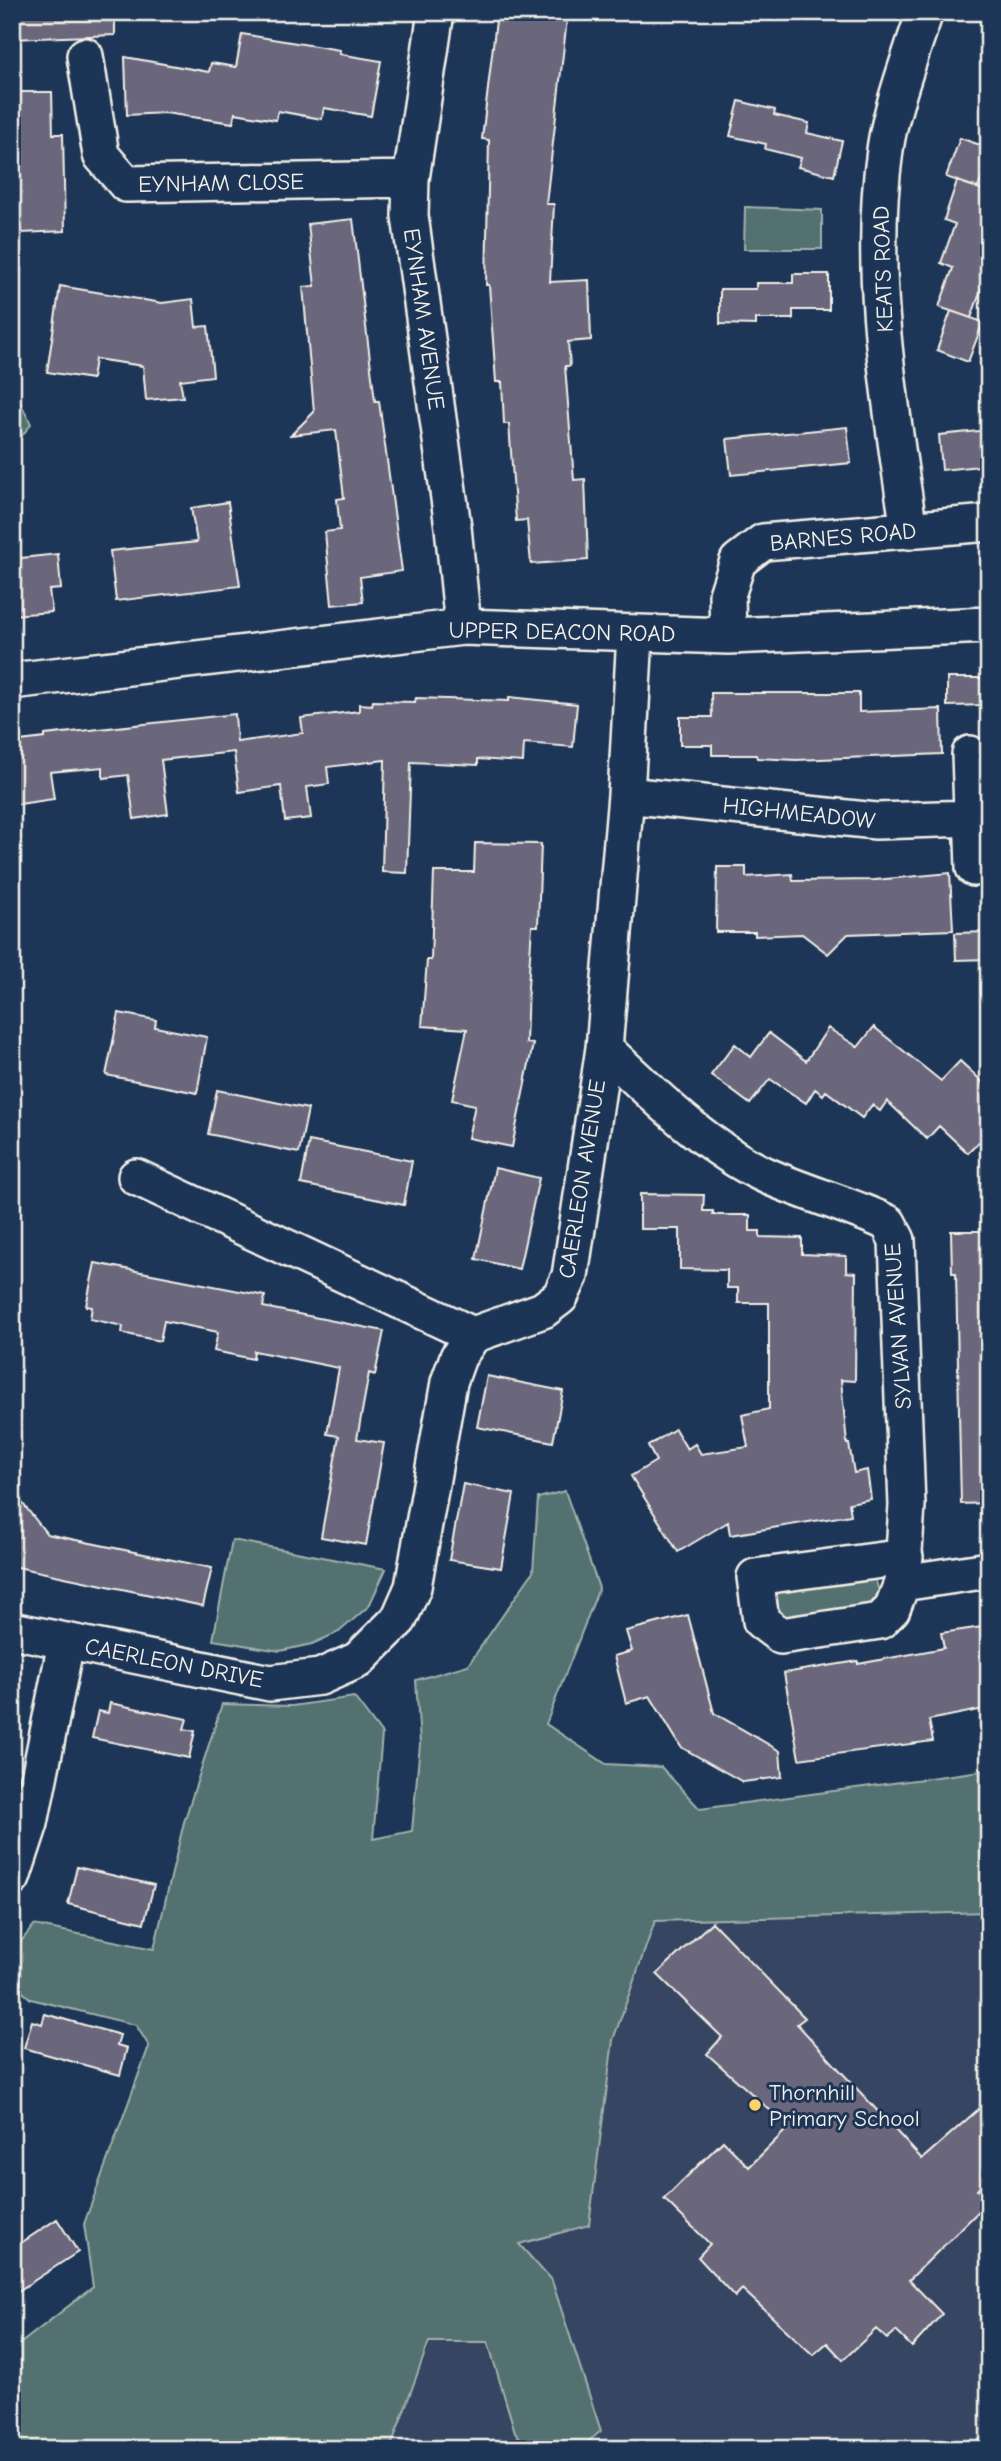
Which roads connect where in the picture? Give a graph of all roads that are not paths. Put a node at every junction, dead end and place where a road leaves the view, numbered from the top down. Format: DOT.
graph roads {
  1 [pos="436,12"];
  2 [pos="925,12"];
  3 [pos="85,56"];
  4 [pos="411,179"];
  5 [pos="989,523"];
  6 [pos="909,531"];
  7 [pos="989,625"];
  8 [pos="463,627"];
  9 [pos="635,634"];
  10 [pos="728,636"];
  11 [pos="12,681"];
  12 [pos="970,754"];
  13 [pos="626,795"];
  14 [pos="972,818"];
  15 [pos="974,867"];
  16 [pos="604,1048"];
  17 [pos="136,1177"];
  18 [pos="473,1335"];
  19 [pos="989,1570"];
  20 [pos="12,1630"];
  21 [pos="66,1643"];
  22 [pos="12,1878"];
  1 -- 4 [label="street, EYNHAM AVENUE"];
  2 -- 6 [label="street, KEATS ROAD"];
  3 -- 4 [label="street, EYNHAM CLOSE"];
  4 -- 8 [label="street, EYNHAM AVENUE"];
  5 -- 6 [label="street, BARNES ROAD"];
  6 -- 10 [label="street, BARNES ROAD"];
  7 -- 10 [label="street, UPPER DEACON ROAD"];
  8 -- 9 [label="street, UPPER DEACON ROAD"];
  8 -- 11 [label="street, UPPER DEACON ROAD"];
  9 -- 10 [label="street, UPPER DEACON ROAD"];
  9 -- 13 [label="street, CAERLEON AVENUE"];
  12 -- 14 [label="street"];
  13 -- 14 [label="street, HIGHMEADOW"];
  13 -- 16 [label="street, CAERLEON AVENUE"];
  14 -- 15 [label="street"];
  16 -- 18 [label="street, CAERLEON AVENUE"];
  16 -- 19 [label="street, SYLVAN AVENUE"];
  17 -- 18 [label="street"];
  18 -- 21 [label="street, CAERLEON DRIVE"];
  20 -- 21 [label="street, CAERLEON DRIVE"];
  21 -- 22 [label="street"];
}
